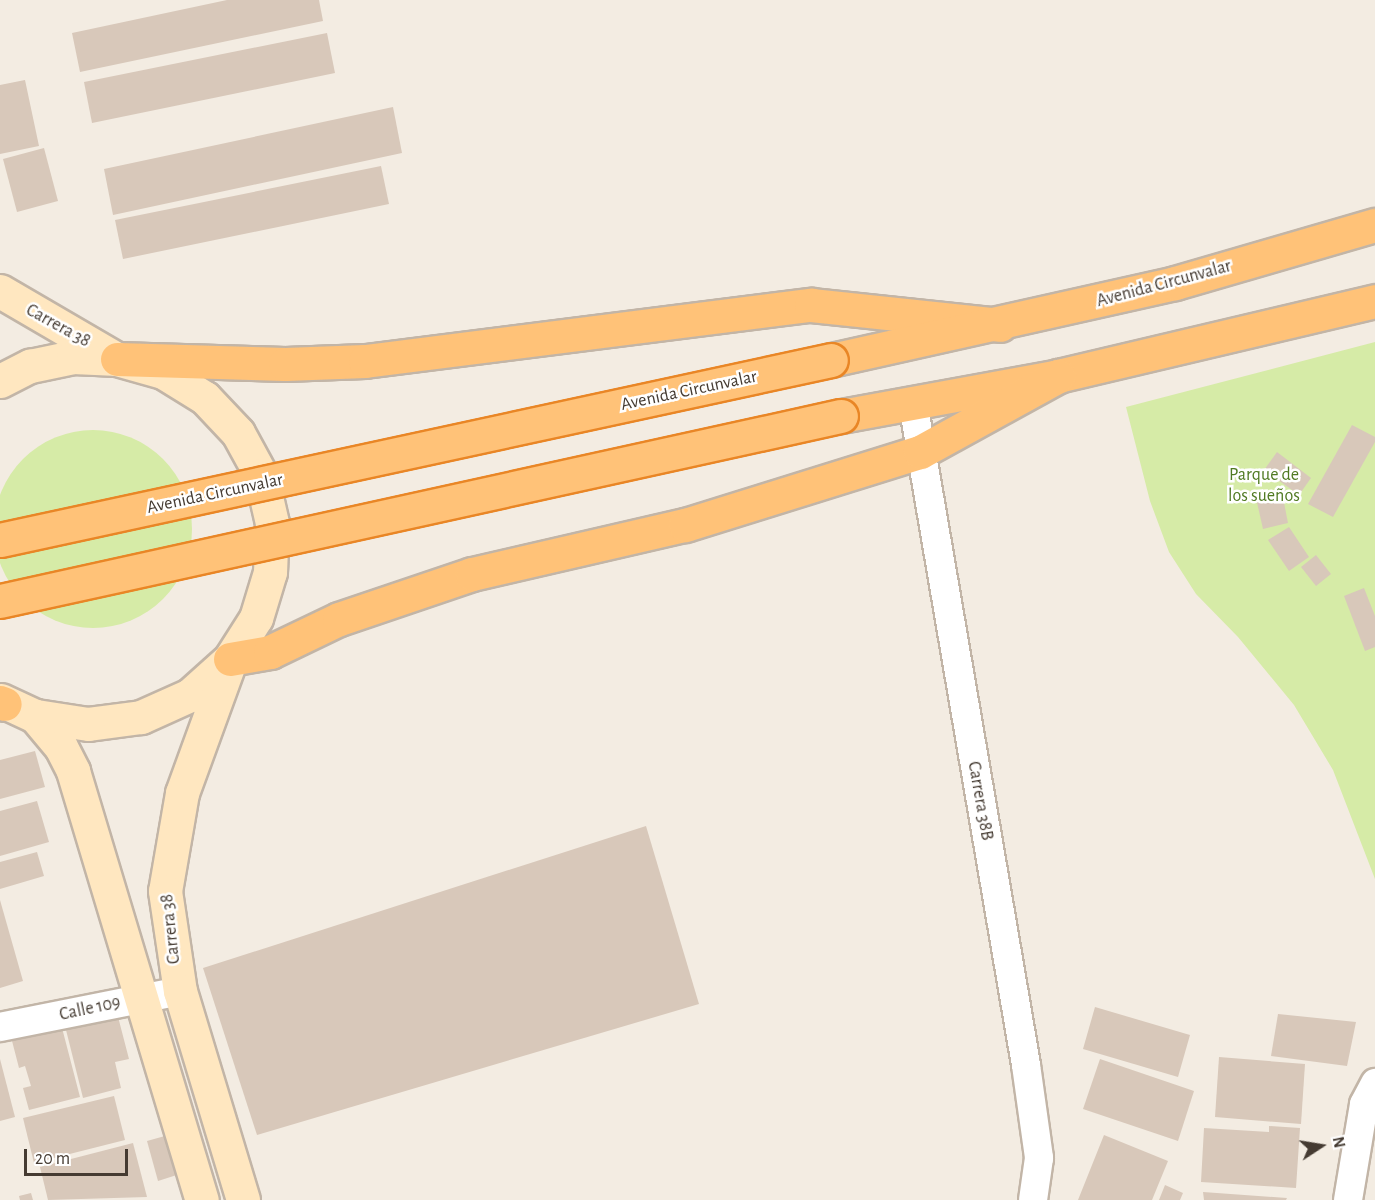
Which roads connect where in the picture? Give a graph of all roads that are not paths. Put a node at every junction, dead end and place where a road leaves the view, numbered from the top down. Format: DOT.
graph roads {
  1 [pos="1375,225"];
  2 [pos="0,291"];
  3 [pos="1375,301"];
  4 [pos="1000,325"];
  5 [pos="117,359"];
  6 [pos="1058,376"];
  7 [pos="0,381"];
  8 [pos="913,403"];
  9 [pos="920,452"];
  10 [pos="0,540"];
  11 [pos="0,601"];
  12 [pos="230,659"];
  13 [pos="2,702"];
  14 [pos="35,716"];
  15 [pos="180,991"];
  16 [pos="141,998"];
  17 [pos="0,1027"];
  18 [pos="1375,1083"];
  19 [pos="202,1200"];
  20 [pos="243,1200"];
  21 [pos="1033,1200"];
  22 [pos="1348,1200"];
  1 -- 4 [label="highway, Avenida Circunvalar"];
  2 -- 5 [label="main road, Carrera 38"];
  3 -- 6 [label="highway"];
  4 -- 5 [label="highway"];
  4 -- 10 [label="highway, Avenida Circunvalar, bridge"];
  5 -- 7 [label="main road"];
  5 -- 12 [label="main road"];
  6 -- 8 [label="highway"];
  6 -- 9 [label="highway"];
  8 -- 9 [label="street, Carrera 38B"];
  8 -- 11 [label="highway, bridge"];
  9 -- 12 [label="highway"];
  9 -- 21 [label="street, Carrera 38B"];
  12 -- 14 [label="main road"];
  12 -- 15 [label="main road, Carrera 38"];
  13 -- 14 [label="main road"];
  14 -- 16 [label="main road"];
  15 -- 16 [label="street, Calle 109"];
  15 -- 20 [label="main road, Carrera 38"];
  16 -- 17 [label="street, Calle 109"];
  16 -- 19 [label="main road"];
  18 -- 22 [label="street"];
}
